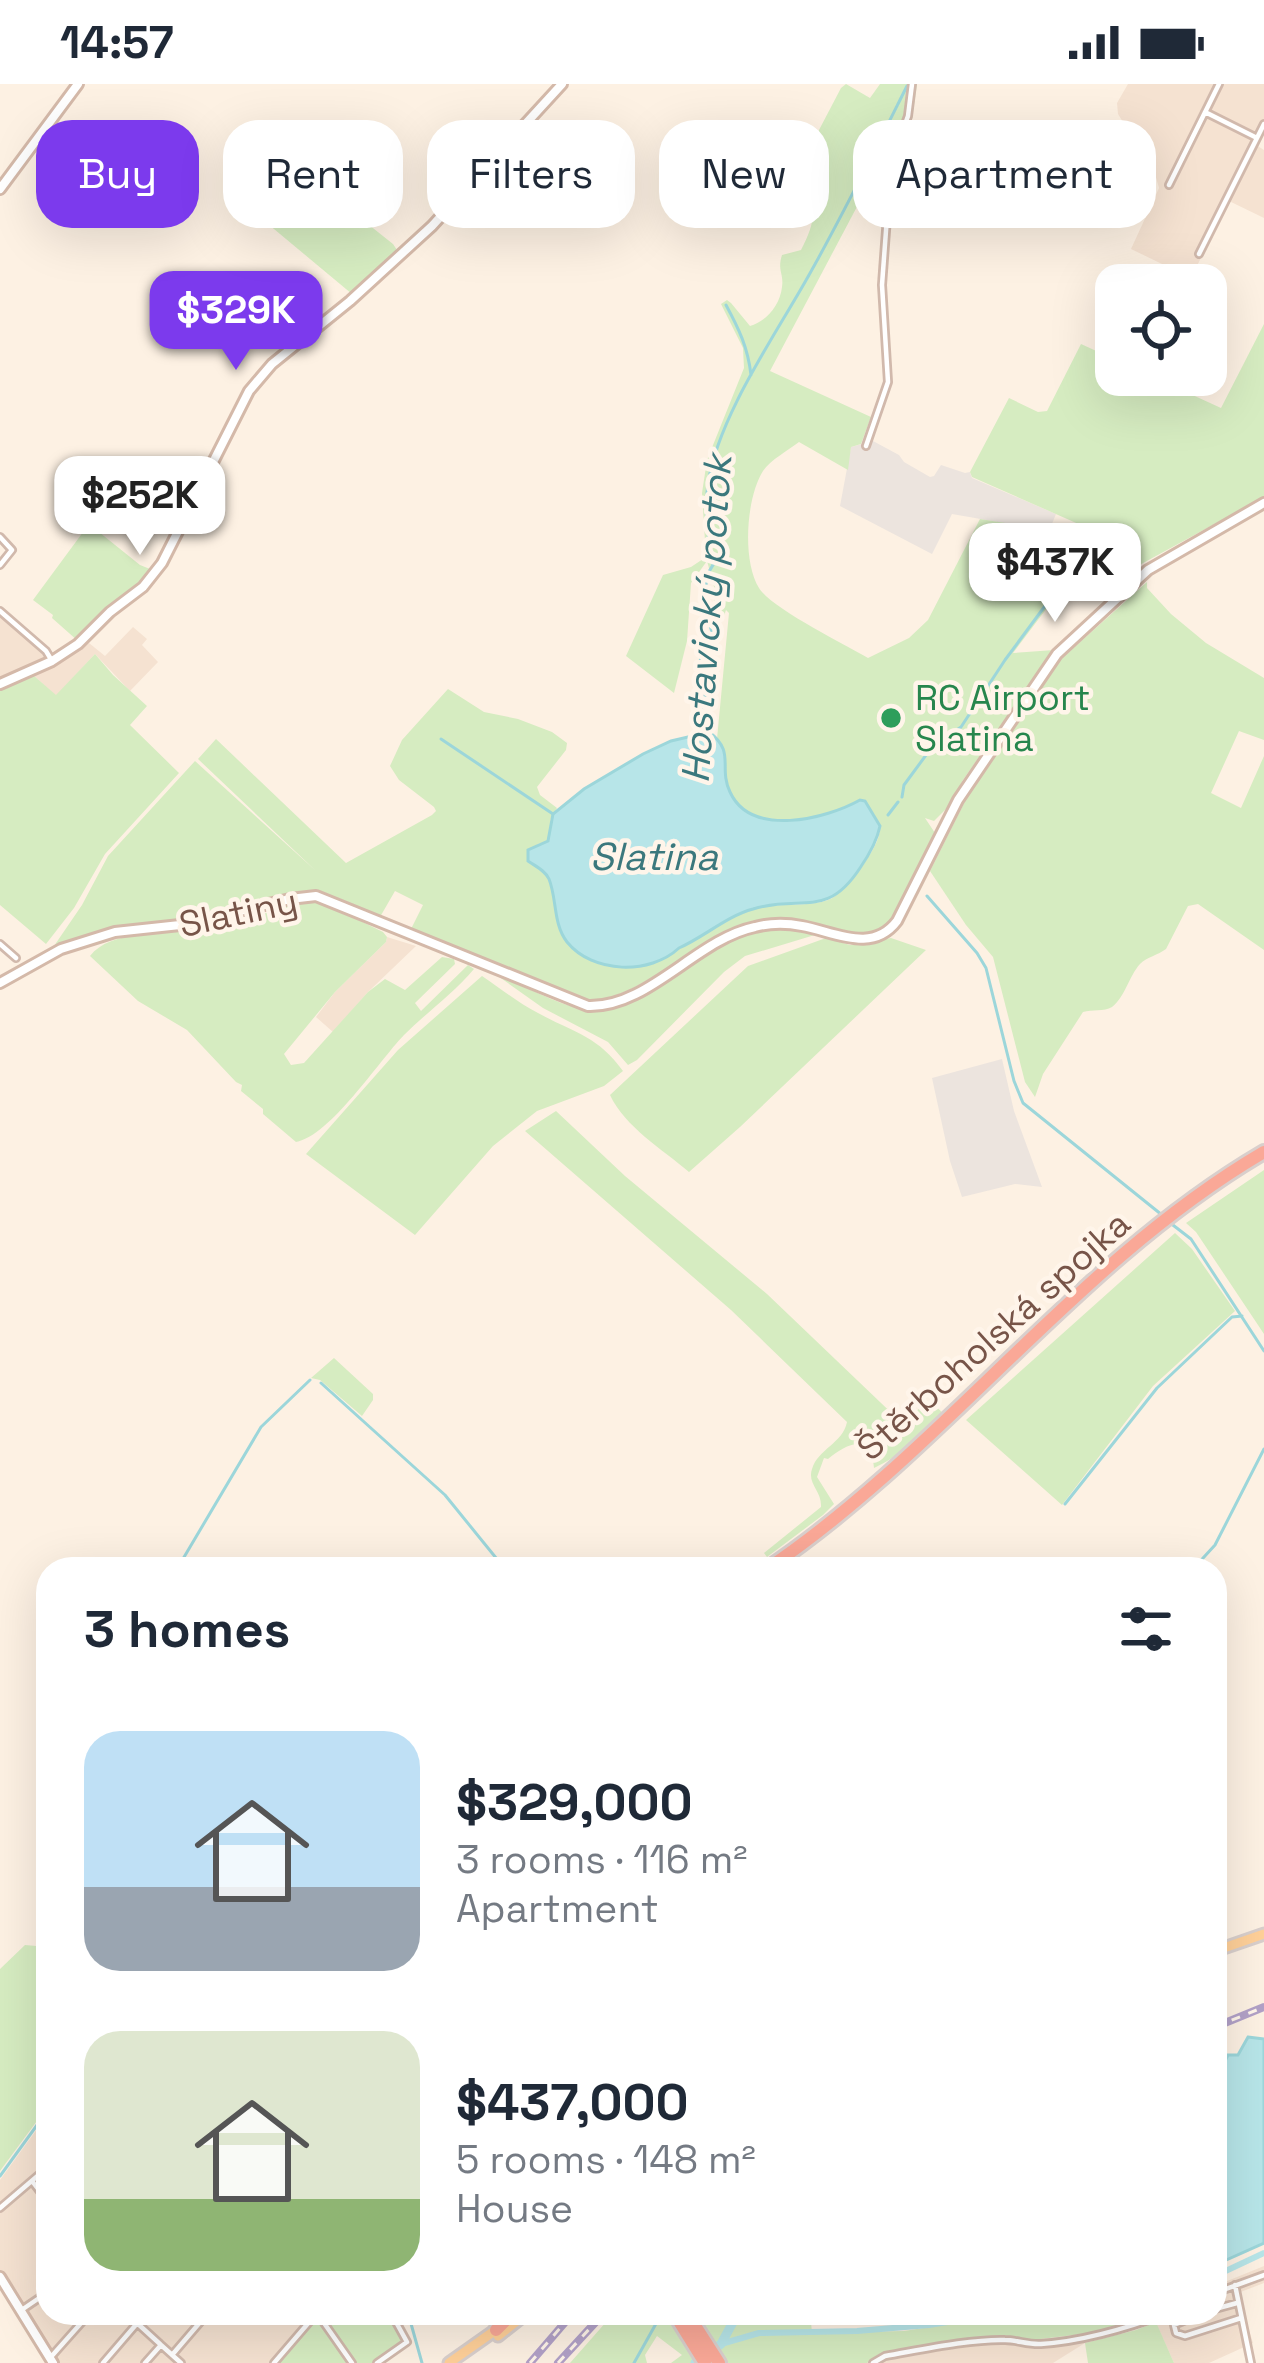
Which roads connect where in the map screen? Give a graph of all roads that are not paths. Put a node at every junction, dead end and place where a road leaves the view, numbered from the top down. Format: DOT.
graph roads {
  1 [pos="78,84"];
  2 [pos="562,84"];
  3 [pos="911,84"];
  4 [pos="1219,84"];
  5 [pos="1205,112"];
  6 [pos="1264,124"];
  7 [pos="1257,138"];
  8 [pos="1169,184"];
  9 [pos="0,189"];
  10 [pos="1199,254"];
  11 [pos="866,446"];
  12 [pos="1264,503"];
  13 [pos="0,537"];
  14 [pos="0,565"];
  15 [pos="0,611"];
  16 [pos="52,661"];
  17 [pos="0,684"];
  18 [pos="0,944"];
  19 [pos="16,958"];
  20 [pos="0,982"];
  21 [pos="1264,1152"];
  22 [pos="1264,1161"];
  23 [pos="1170,1220"];
  24 [pos="783,1557"];
  25 [pos="797,1557"];
  26 [pos="1264,1934"];
  27 [pos="1227,1947"];
  28 [pos="36,2178"];
  29 [pos="32,2181"];
  30 [pos="36,2186"];
  31 [pos="0,2208"];
  32 [pos="1264,2275"];
  33 [pos="0,2277"];
  34 [pos="1235,2285"];
  35 [pos="1227,2289"];
  36 [pos="36,2300"];
  37 [pos="1237,2302"];
  38 [pos="1227,2305"];
  39 [pos="20,2310"];
  40 [pos="1241,2318"];
  41 [pos="1227,2323"];
  42 [pos="80,2325"];
  43 [pos="136,2325"];
  44 [pos="138,2325"];
  45 [pos="198,2325"];
  46 [pos="307,2325"];
  47 [pos="325,2325"];
  48 [pos="398,2325"];
  49 [pos="503,2325"];
  50 [pos="506,2325"];
  51 [pos="681,2325"];
  52 [pos="695,2325"];
  53 [pos="1133,2325"];
  54 [pos="1176,2325"];
  55 [pos="1200,2325"];
  56 [pos="1221,2325"];
  57 [pos="496,2330"];
  58 [pos="1201,2331"];
  59 [pos="160,2345"];
  60 [pos="172,2355"];
  61 [pos="51,2361"];
  62 [pos="103,2363"];
  63 [pos="145,2363"];
  64 [pos="181,2363"];
  65 [pos="274,2363"];
  66 [pos="352,2363"];
  67 [pos="377,2363"];
  68 [pos="449,2363"];
  69 [pos="460,2363"];
  70 [pos="705,2363"];
  71 [pos="719,2363"];
  72 [pos="874,2363"];
  73 [pos="1251,2363"];
  1 -- 9 [label="street"];
  2 -- 16 [label="street"];
  3 -- 11 [label="street"];
  4 -- 5 [label="street"];
  5 -- 7 [label="street"];
  5 -- 8 [label="street"];
  6 -- 7 [label="street"];
  7 -- 10 [label="street"];
  12 -- 20 [label="street, Slatiny"];
  13 -- 14 [label="street"];
  15 -- 16 [label="street"];
  16 -- 17 [label="street"];
  18 -- 19 [label="street"];
  21 -- 23 [label="highway, Štěrboholská spojka"];
  22 -- 23 [label="highway, Štěrboholská spojka"];
  23 -- 24 [label="highway, Štěrboholská spojka"];
  23 -- 25 [label="highway, Štěrboholská spojka"];
  26 -- 27 [label="main road"];
  28 -- 29 [label="street"];
  29 -- 30 [label="street"];
  29 -- 31 [label="street"];
  32 -- 34 [label="street"];
  33 -- 39 [label="street"];
  34 -- 35 [label="street"];
  34 -- 37 [label="street"];
  36 -- 39 [label="street"];
  37 -- 38 [label="street"];
  37 -- 40 [label="street"];
  39 -- 61 [label="street"];
  40 -- 41 [label="street"];
  40 -- 73 [label="street"];
  42 -- 61 [label="street"];
  43 -- 62 [label="street"];
  44 -- 59 [label="street"];
  45 -- 60 [label="street"];
  46 -- 65 [label="street"];
  47 -- 66 [label="street"];
  48 -- 67 [label="street"];
  49 -- 57 [label="highway"];
  50 -- 69 [label="main road"];
  51 -- 70 [label="highway"];
  52 -- 71 [label="highway"];
  53 -- 72 [label="street"];
  54 -- 58 [label="street"];
  55 -- 58 [label="street"];
  56 -- 58 [label="street"];
  57 -- 68 [label="main road"];
  59 -- 60 [label="street"];
  59 -- 63 [label="street"];
  60 -- 64 [label="street"];
}
